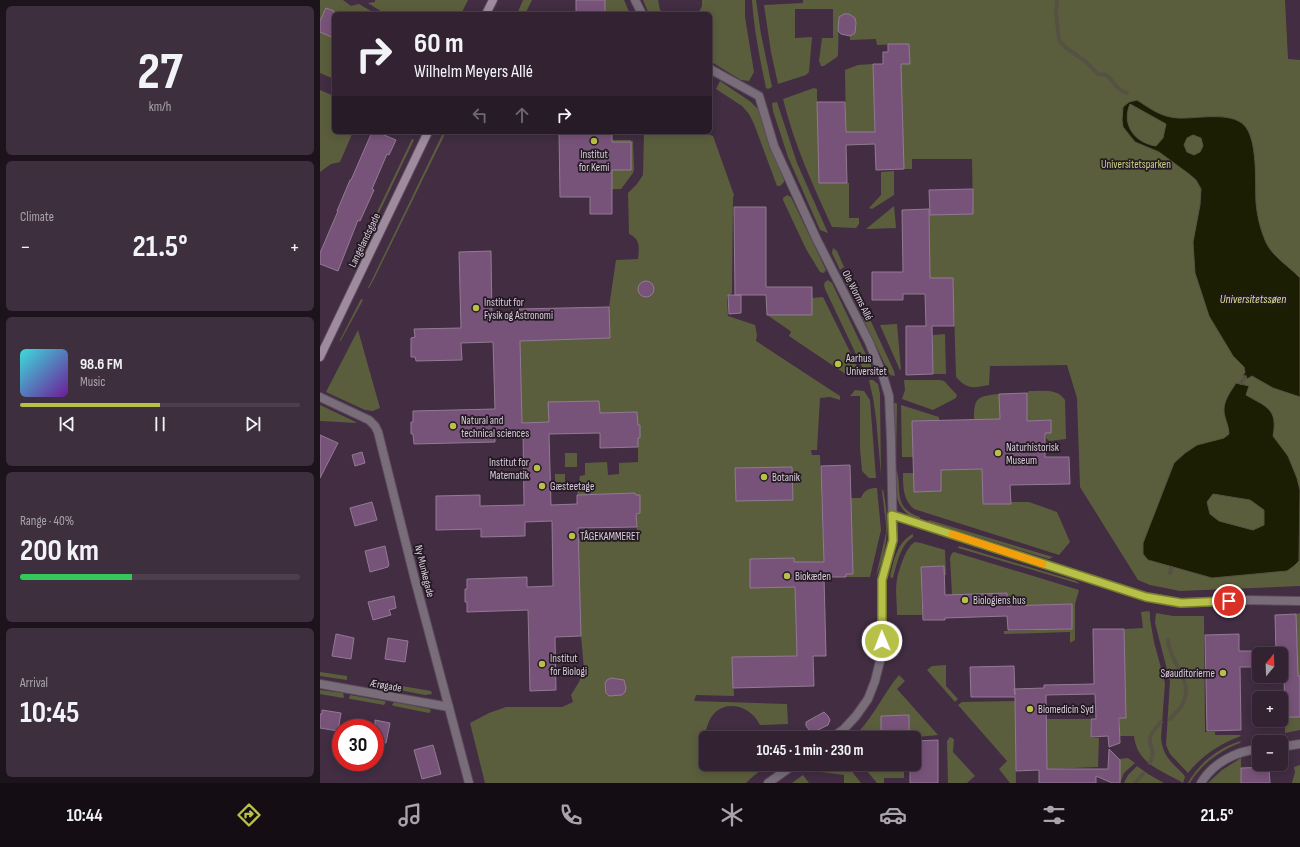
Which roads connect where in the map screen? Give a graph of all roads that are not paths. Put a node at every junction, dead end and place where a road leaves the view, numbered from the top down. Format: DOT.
graph roads {
  1 [pos="493,0"];
  2 [pos="635,0"];
  3 [pos="487,12"];
  4 [pos="641,12"];
  5 [pos="712,70"];
  6 [pos="427,134"];
  7 [pos="320,357"];
  8 [pos="320,397"];
  9 [pos="892,515"];
  10 [pos="1300,601"];
  11 [pos="320,684"];
  12 [pos="449,707"];
  13 [pos="841,731"];
  14 [pos="1300,744"];
  15 [pos="1288,746"];
  16 [pos="1252,750"];
  17 [pos="785,771"];
  18 [pos="469,783"];
  19 [pos="768,783"];
  20 [pos="1200,783"];
  1 -- 3 [label="street"];
  2 -- 4 [label="street"];
  5 -- 9 [label="street, Ole Worms Allé"];
  6 -- 7 [label="street, Langelandsgade"];
  8 -- 12 [label="street, Ny Munkegade"];
  9 -- 10 [label="street"];
  9 -- 13 [label="street, Ole Worms Allé"];
  11 -- 12 [label="street, Ærøgade"];
  12 -- 18 [label="street, Ny Munkegade"];
  14 -- 15 [label="street"];
  16 -- 20 [label="street"];
  17 -- 19 [label="street"];
}
